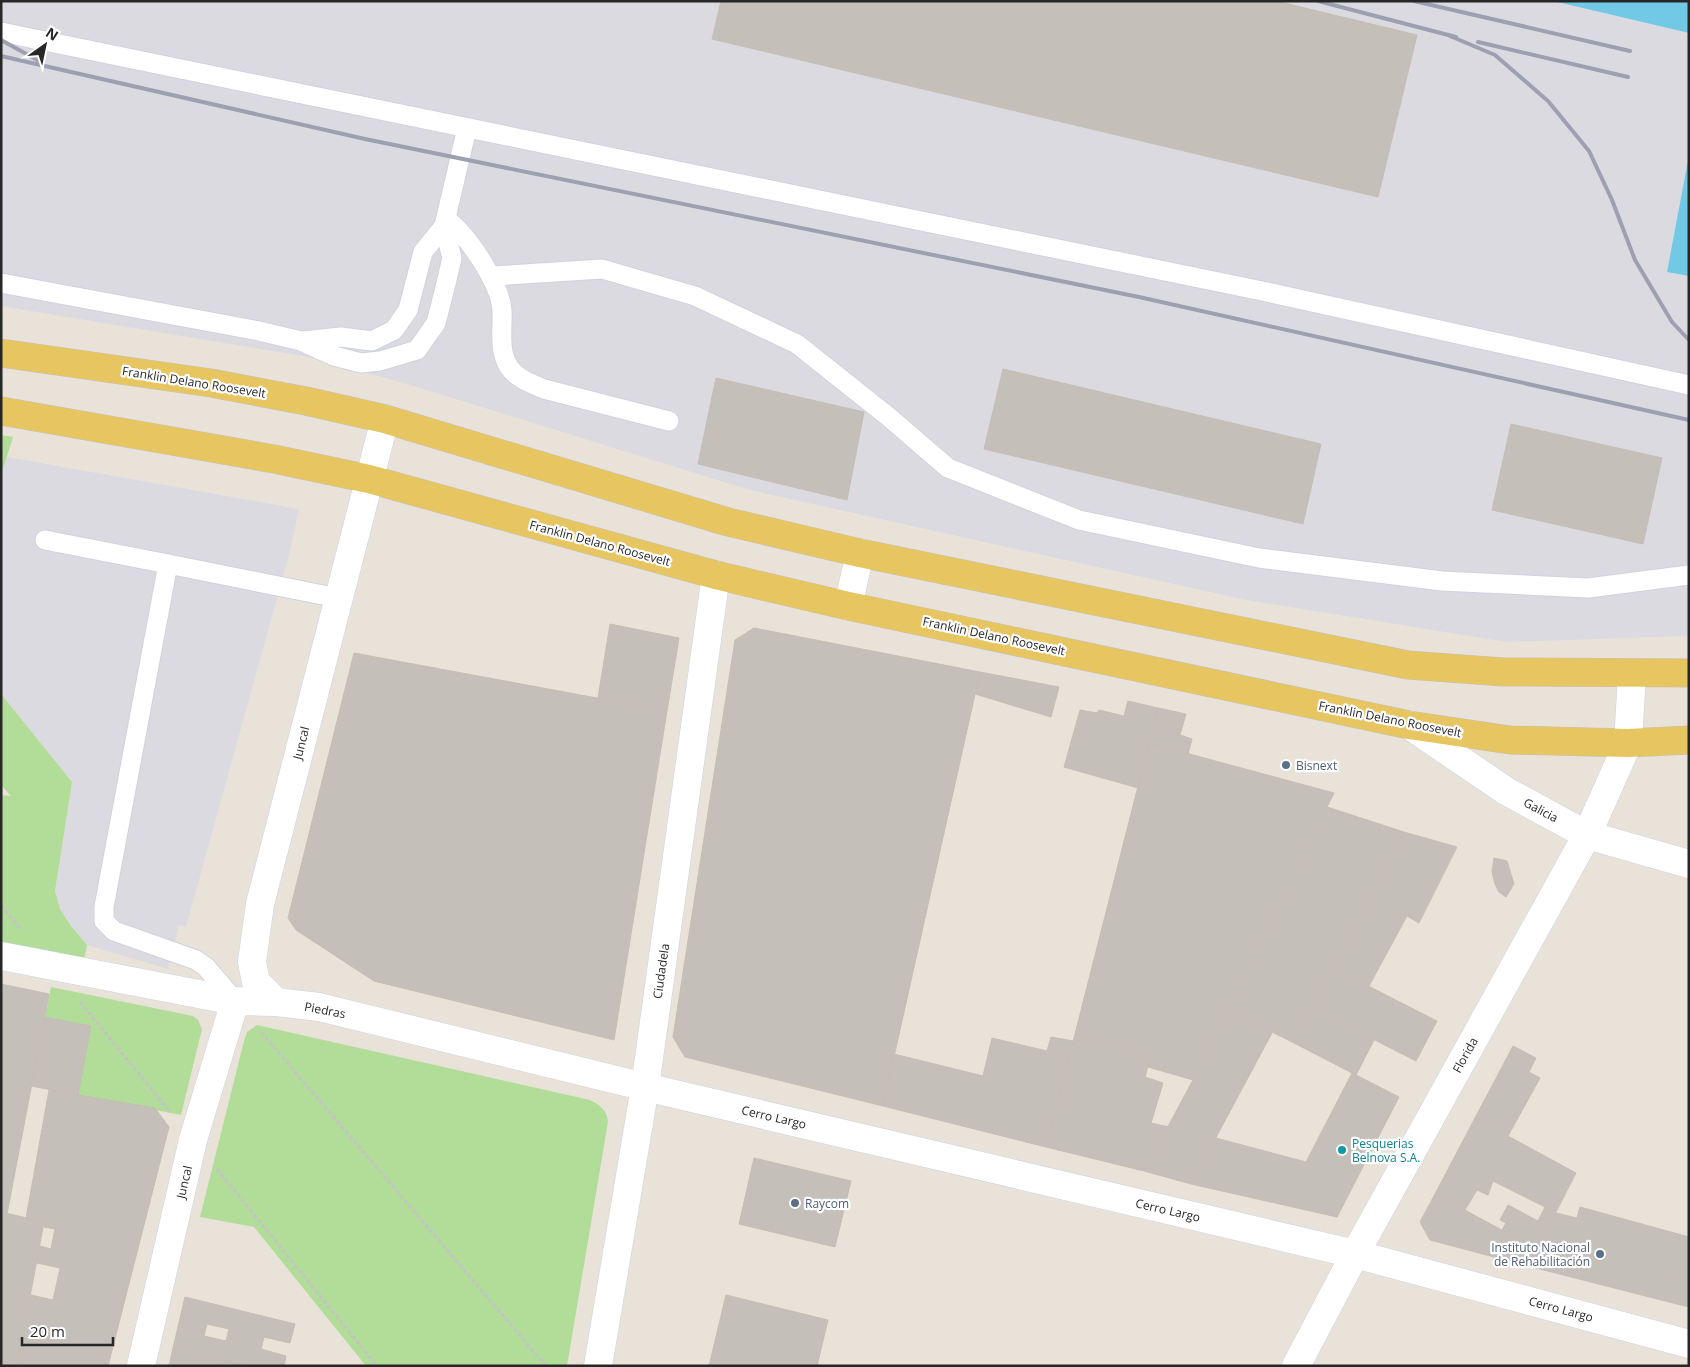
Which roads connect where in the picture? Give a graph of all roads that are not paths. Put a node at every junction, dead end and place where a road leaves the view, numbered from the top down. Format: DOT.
graph roads {
  1 [pos="1,32"];
  2 [pos="467,128"];
  3 [pos="445,223"];
  4 [pos="492,276"];
  5 [pos="1,284"];
  6 [pos="301,341"];
  7 [pos="1,353"];
  8 [pos="1689,385"];
  9 [pos="1,411"];
  10 [pos="385,420"];
  11 [pos="669,421"];
  12 [pos="369,479"];
  13 [pos="45,540"];
  14 [pos="860,553"];
  15 [pos="168,564"];
  16 [pos="716,575"];
  17 [pos="1689,575"];
  18 [pos="338,598"];
  19 [pos="848,606"];
  20 [pos="1689,673"];
  21 [pos="1632,674"];
  22 [pos="1409,725"];
  23 [pos="1689,740"];
  24 [pos="1628,742"];
  25 [pos="1587,835"];
  26 [pos="1689,864"];
  27 [pos="1,956"];
  28 [pos="235,1001"];
  29 [pos="276,1002"];
  30 [pos="645,1087"];
  31 [pos="1355,1254"];
  32 [pos="1689,1344"];
  33 [pos="141,1366"];
  34 [pos="598,1366"];
  35 [pos="1296,1366"];
  1 -- 2 [label="lane"];
  2 -- 3 [label="lane"];
  2 -- 8 [label="lane"];
  3 -- 4 [label="lane"];
  3 -- 6 [label="lane"];
  3 -- 6 [label="lane"];
  4 -- 11 [label="lane"];
  4 -- 17 [label="lane"];
  5 -- 6 [label="lane"];
  7 -- 10 [label="main road, Franklin Delano Roosevelt"];
  9 -- 12 [label="main road, Franklin Delano Roosevelt"];
  10 -- 12 [label="street"];
  10 -- 14 [label="main road, Franklin Delano Roosevelt"];
  12 -- 16 [label="main road, Franklin Delano Roosevelt"];
  12 -- 18 [label="street, Juncal"];
  13 -- 15 [label="lane"];
  14 -- 19 [label="street"];
  14 -- 21 [label="main road, Franklin Delano Roosevelt"];
  15 -- 18 [label="lane"];
  15 -- 28 [label="lane"];
  16 -- 19 [label="main road, Franklin Delano Roosevelt"];
  16 -- 30 [label="street, Ciudadela"];
  18 -- 29 [label="street, Juncal"];
  19 -- 22 [label="main road, Franklin Delano Roosevelt"];
  20 -- 21 [label="main road, Franklin Delano Roosevelt"];
  21 -- 24 [label="street"];
  22 -- 24 [label="main road, Franklin Delano Roosevelt"];
  22 -- 25 [label="street, Galicia"];
  23 -- 24 [label="main road, Franklin Delano Roosevelt"];
  24 -- 25 [label="street, Florida"];
  25 -- 26 [label="street, Galicia"];
  25 -- 31 [label="street, Florida"];
  27 -- 28 [label="street, Piedras"];
  28 -- 29 [label="street, Piedras"];
  28 -- 33 [label="street, Juncal"];
  29 -- 30 [label="street, Piedras"];
  30 -- 31 [label="street, Cerro Largo"];
  30 -- 34 [label="street, Ciudadela"];
  31 -- 32 [label="street, Cerro Largo"];
  31 -- 35 [label="street, Florida"];
}
